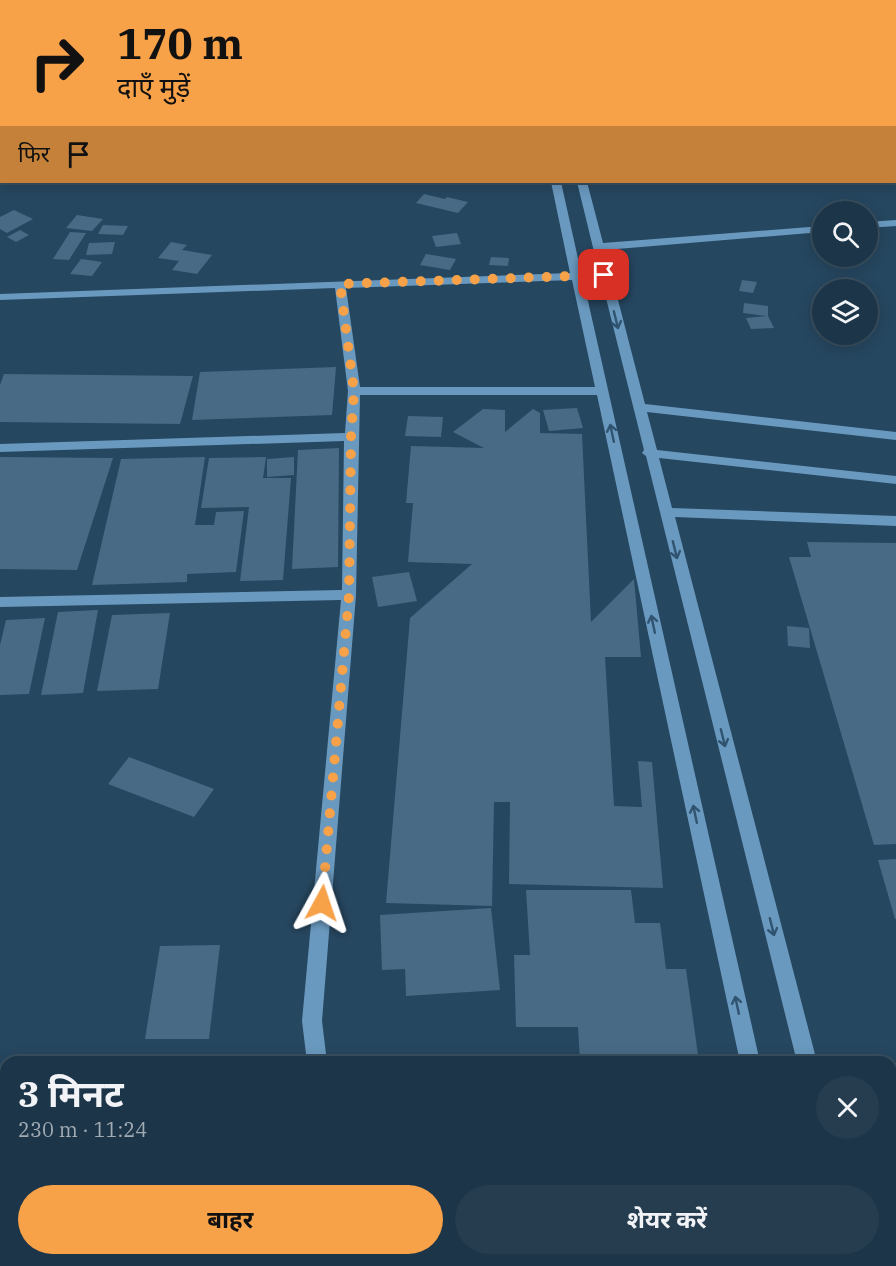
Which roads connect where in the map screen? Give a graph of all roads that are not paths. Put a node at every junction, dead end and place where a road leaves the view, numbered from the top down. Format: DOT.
graph roads {
  1 [pos="556,183"];
  2 [pos="582,183"];
  3 [pos="896,223"];
  4 [pos="878,224"];
  5 [pos="812,230"];
  6 [pos="598,247"];
  7 [pos="604,275"];
  8 [pos="576,277"];
  9 [pos="340,284"];
  10 [pos="0,297"];
  11 [pos="354,391"];
  12 [pos="602,391"];
  13 [pos="638,407"];
  14 [pos="896,436"];
  15 [pos="351,437"];
  16 [pos="0,448"];
  17 [pos="650,453"];
  18 [pos="896,480"];
  19 [pos="665,512"];
  20 [pos="896,521"];
  21 [pos="349,595"];
  22 [pos="0,602"];
  23 [pos="316,1056"];
  24 [pos="749,1056"];
  25 [pos="805,1056"];
  1 -- 8 [label="street"];
  2 -- 6 [label="street"];
  3 -- 4 [label="street"];
  5 -- 6 [label="street"];
  6 -- 7 [label="street"];
  7 -- 8 [label="street"];
  7 -- 13 [label="street, one-way"];
  8 -- 9 [label="street"];
  8 -- 12 [label="street"];
  9 -- 10 [label="street"];
  9 -- 11 [label="street"];
  11 -- 12 [label="street"];
  11 -- 15 [label="street"];
  24 -- 12 [label="street, one-way"];
  13 -- 14 [label="street"];
  13 -- 17 [label="street"];
  15 -- 16 [label="street"];
  15 -- 21 [label="street"];
  17 -- 18 [label="street"];
  17 -- 19 [label="street"];
  19 -- 20 [label="street"];
  19 -- 25 [label="street, one-way"];
  21 -- 22 [label="street"];
  21 -- 23 [label="street"];
}
